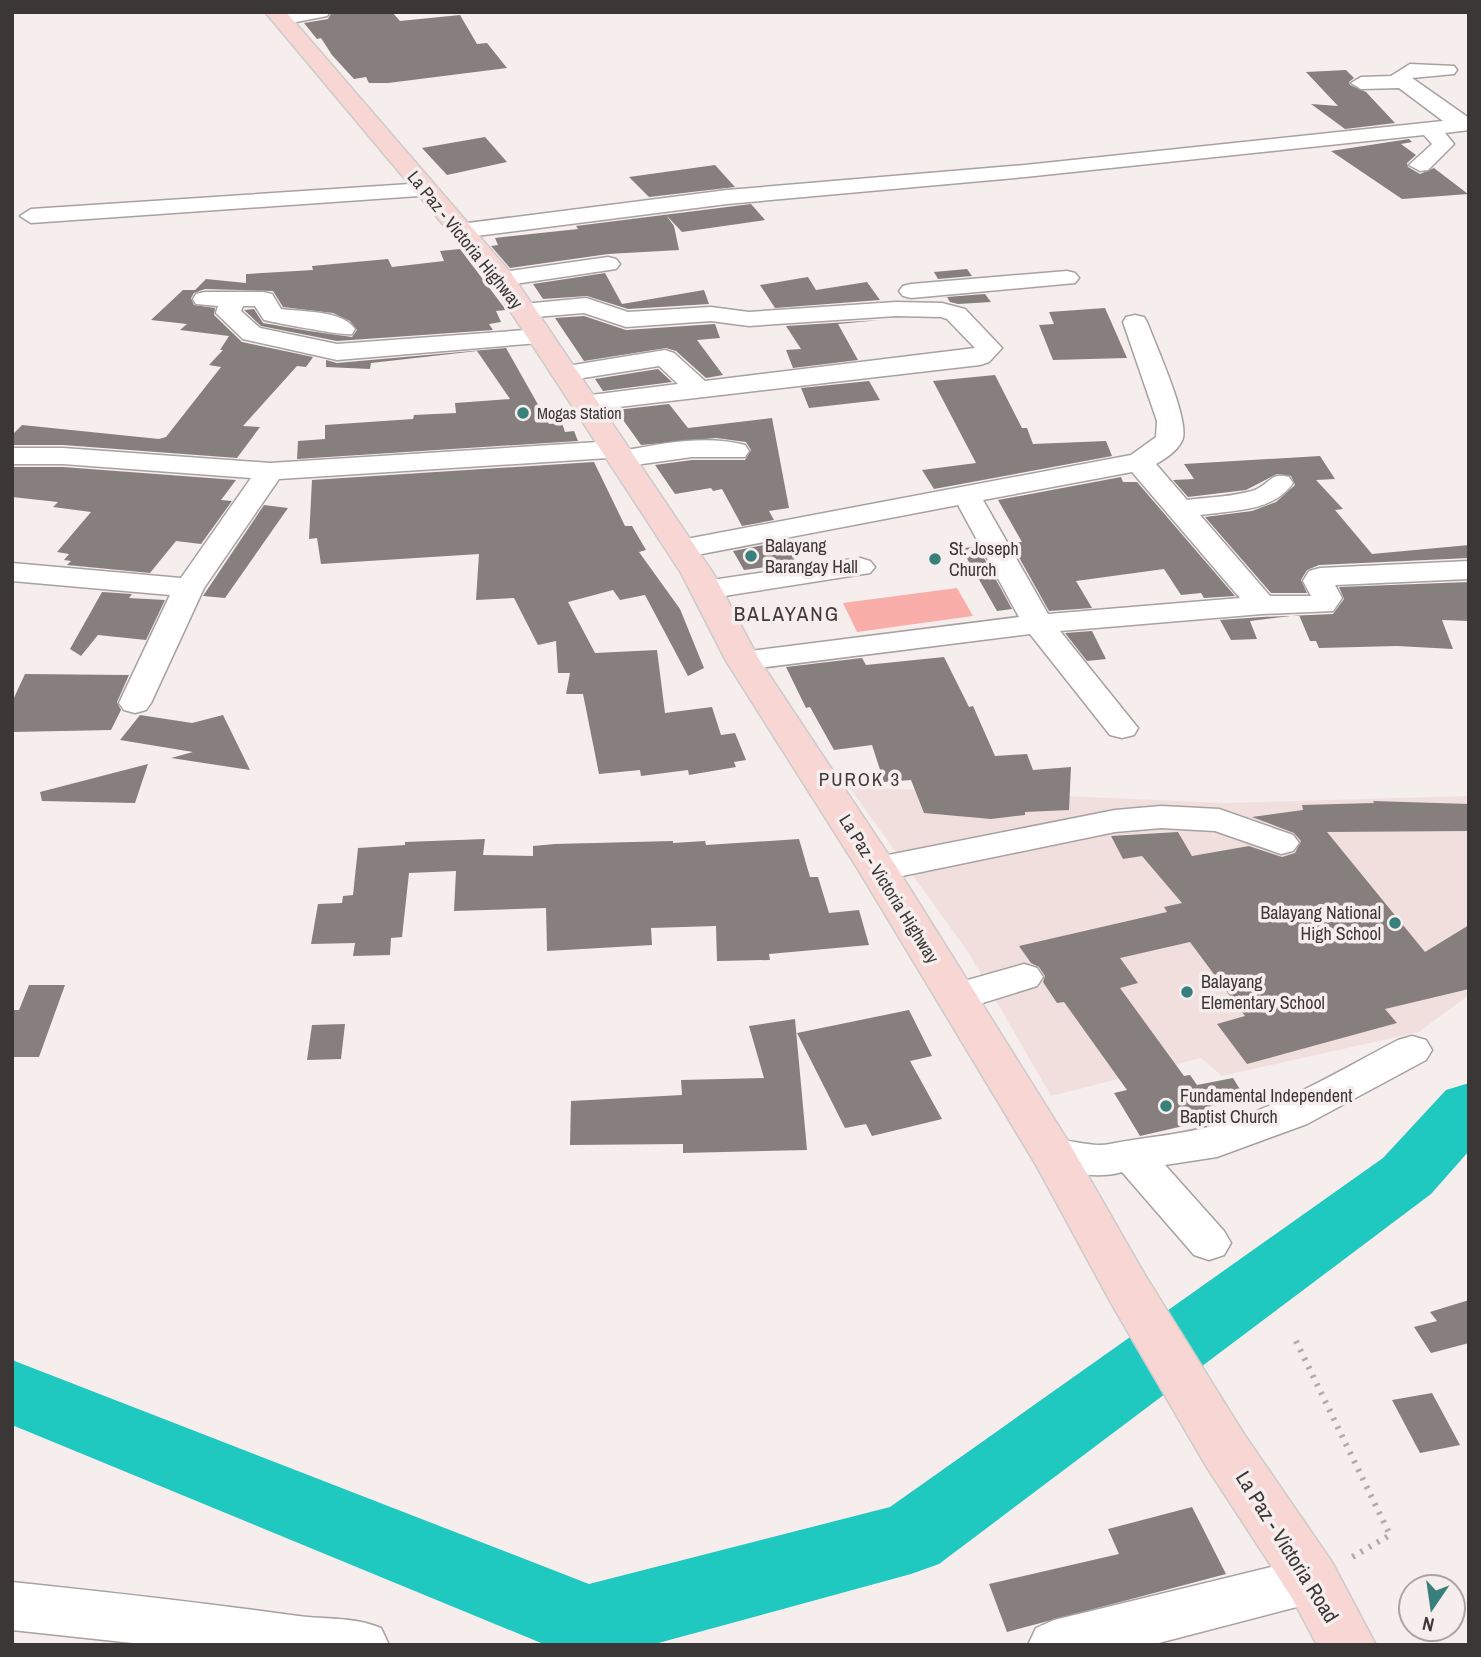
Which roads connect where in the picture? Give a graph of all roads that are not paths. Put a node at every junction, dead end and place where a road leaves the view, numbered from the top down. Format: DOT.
graph roads {
  1 [pos="321,12"];
  2 [pos="278,16"];
  3 [pos="1447,70"];
  4 [pos="1404,82"];
  5 [pos="1361,83"];
  6 [pos="1465,124"];
  7 [pos="1429,128"];
  8 [pos="1213,130"];
  9 [pos="1291,143"];
  10 [pos="1420,165"];
  11 [pos="425,190"];
  12 [pos="31,216"];
  13 [pos="460,231"];
  14 [pos="608,264"];
  15 [pos="1067,278"];
  16 [pos="502,279"];
  17 [pos="911,291"];
  18 [pos="205,299"];
  19 [pos="233,299"];
  20 [pos="929,309"];
  21 [pos="879,310"];
  22 [pos="1135,322"];
  23 [pos="531,323"];
  24 [pos="343,329"];
  25 [pos="564,373"];
  26 [pos="699,390"];
  27 [pos="584,403"];
  28 [pos="735,452"];
  29 [pos="617,454"];
  30 [pos="12,456"];
  31 [pos="1139,462"];
  32 [pos="271,471"];
  33 [pos="1279,483"];
  34 [pos="967,496"];
  35 [pos="1180,510"];
  36 [pos="681,549"];
  37 [pos="860,567"];
  38 [pos="1469,570"];
  39 [pos="12,572"];
  40 [pos="189,588"];
  41 [pos="705,590"];
  42 [pos="1262,605"];
  43 [pos="1038,624"];
  44 [pos="743,661"];
  45 [pos="135,703"];
  46 [pos="1122,728"];
  47 [pos="1281,843"];
  48 [pos="878,869"];
  49 [pos="1024,977"];
  50 [pos="957,997"];
  51 [pos="1412,1050"];
  52 [pos="1052,1153"];
  53 [pos="1131,1154"];
  54 [pos="1209,1243"];
  55 [pos="1225,1450"];
  56 [pos="1312,1580"];
  57 [pos="12,1605"];
  58 [pos="1135,1635"];
  59 [pos="363,1645"];
  60 [pos="1055,1645"];
  61 [pos="1348,1645"];
  1 -- 2 [label="street"];
  2 -- 11 [label="main road, La Paz - Victoria Highway"];
  3 -- 4 [label="street"];
  4 -- 5 [label="street"];
  4 -- 6 [label="street"];
  6 -- 7 [label="street"];
  7 -- 9 [label="street"];
  7 -- 10 [label="street"];
  8 -- 9 [label="street"];
  9 -- 13 [label="street"];
  11 -- 12 [label="street"];
  11 -- 13 [label="main road, La Paz - Victoria Highway"];
  13 -- 16 [label="main road, La Paz - Victoria Highway"];
  14 -- 16 [label="street"];
  15 -- 17 [label="street"];
  16 -- 23 [label="main road, La Paz - Victoria Highway"];
  17 -- 20 [label="street"];
  17 -- 21 [label="street"];
  18 -- 19 [label="street"];
  19 -- 23 [label="street"];
  19 -- 24 [label="street"];
  20 -- 21 [label="street"];
  20 -- 26 [label="street"];
  21 -- 23 [label="street"];
  22 -- 31 [label="street"];
  23 -- 25 [label="main road, La Paz - Victoria Highway"];
  25 -- 26 [label="street"];
  25 -- 27 [label="main road, La Paz - Victoria Highway"];
  26 -- 27 [label="street"];
  27 -- 29 [label="main road, La Paz - Victoria Highway"];
  28 -- 29 [label="street"];
  29 -- 32 [label="street"];
  29 -- 36 [label="main road, La Paz - Victoria Highway"];
  30 -- 32 [label="street"];
  31 -- 34 [label="street"];
  31 -- 35 [label="street"];
  32 -- 40 [label="street"];
  33 -- 35 [label="street"];
  34 -- 36 [label="street"];
  34 -- 43 [label="street"];
  35 -- 42 [label="street"];
  36 -- 41 [label="main road, La Paz - Victoria Highway"];
  37 -- 41 [label="street"];
  38 -- 42 [label="street"];
  39 -- 40 [label="street"];
  40 -- 45 [label="street"];
  41 -- 44 [label="main road, La Paz - Victoria Highway"];
  42 -- 43 [label="street"];
  43 -- 44 [label="street"];
  43 -- 46 [label="street"];
  44 -- 48 [label="main road, La Paz - Victoria Highway"];
  47 -- 48 [label="street"];
  48 -- 50 [label="main road, La Paz - Victoria Highway"];
  49 -- 50 [label="street"];
  50 -- 52 [label="main road, La Paz - Victoria Highway"];
  51 -- 53 [label="street"];
  52 -- 53 [label="street"];
  52 -- 55 [label="main road, La Paz - Victoria Highway"];
  53 -- 54 [label="street"];
  55 -- 56 [label="main road, La Paz - Victoria Road"];
  56 -- 58 [label="street"];
  56 -- 61 [label="main road, La Paz - Victoria Road"];
  57 -- 59 [label="street"];
  58 -- 60 [label="street"];
}
